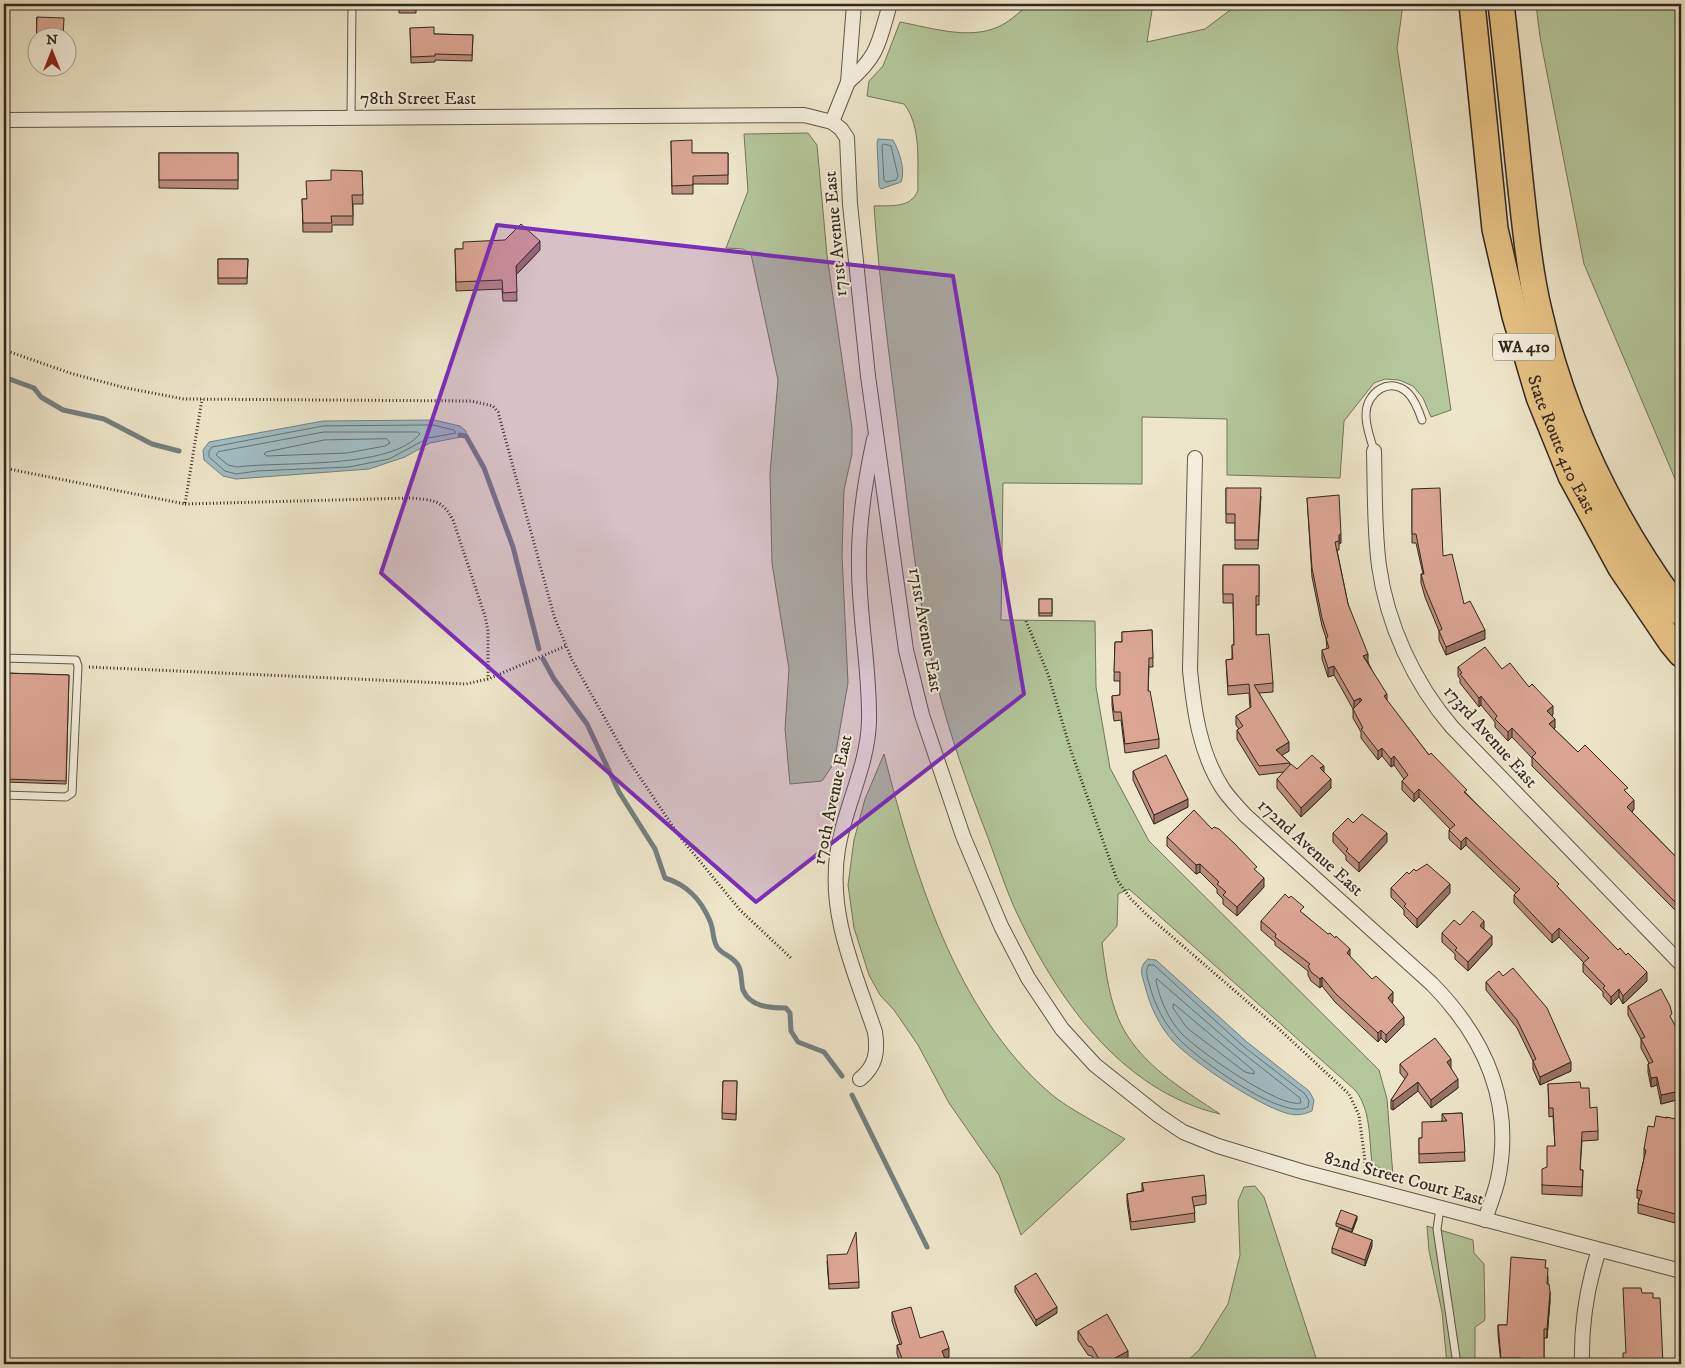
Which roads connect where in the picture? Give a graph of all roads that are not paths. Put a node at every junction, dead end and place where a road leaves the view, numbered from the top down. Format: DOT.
graph roads {
  1 [pos="352,4"];
  2 [pos="854,4"];
  3 [pos="890,4"];
  4 [pos="1472,4"];
  5 [pos="1501,4"];
  6 [pos="848,82"];
  7 [pos="351,118"];
  8 [pos="4,120"];
  9 [pos="832,122"];
  10 [pos="1422,420"];
  11 [pos="876,428"];
  12 [pos="1374,451"];
  13 [pos="1194,458"];
  14 [pos="1681,613"];
  15 [pos="1681,654"];
  16 [pos="4,658"];
  17 [pos="4,795"];
  18 [pos="1681,964"];
  19 [pos="860,1079"];
  20 [pos="1129,1093"];
  21 [pos="1440,1208"];
  22 [pos="1485,1220"];
  23 [pos="1599,1250"];
  24 [pos="1681,1271"];
  25 [pos="1457,1364"];
  26 [pos="1582,1364"];
  1 -- 7 [label="lane"];
  2 -- 6 [label="street"];
  3 -- 6 [label="street"];
  4 -- 15 [label="highway, State Route 410 East / WA 410"];
  5 -- 14 [label="highway, State Route 410 East / WA 410"];
  6 -- 9 [label="street"];
  7 -- 8 [label="street, 78th Street East"];
  7 -- 9 [label="street, 78th Street East"];
  9 -- 11 [label="street, 171st Avenue East"];
  10 -- 12 [label="lane"];
  11 -- 19 [label="street, 170th Avenue East"];
  11 -- 20 [label="street, 171st Avenue East"];
  12 -- 18 [label="street, 173rd Avenue East"];
  13 -- 22 [label="street, 172nd Avenue East"];
  16 -- 17 [label="lane"];
  20 -- 21 [label="street, 82nd Street Court East"];
  21 -- 22 [label="street, 82nd Street Court East"];
  21 -- 25 [label="lane"];
  22 -- 23 [label="street, 82nd Street Court East"];
  23 -- 24 [label="street, 82nd Street Court East"];
  23 -- 26 [label="street"];
}
